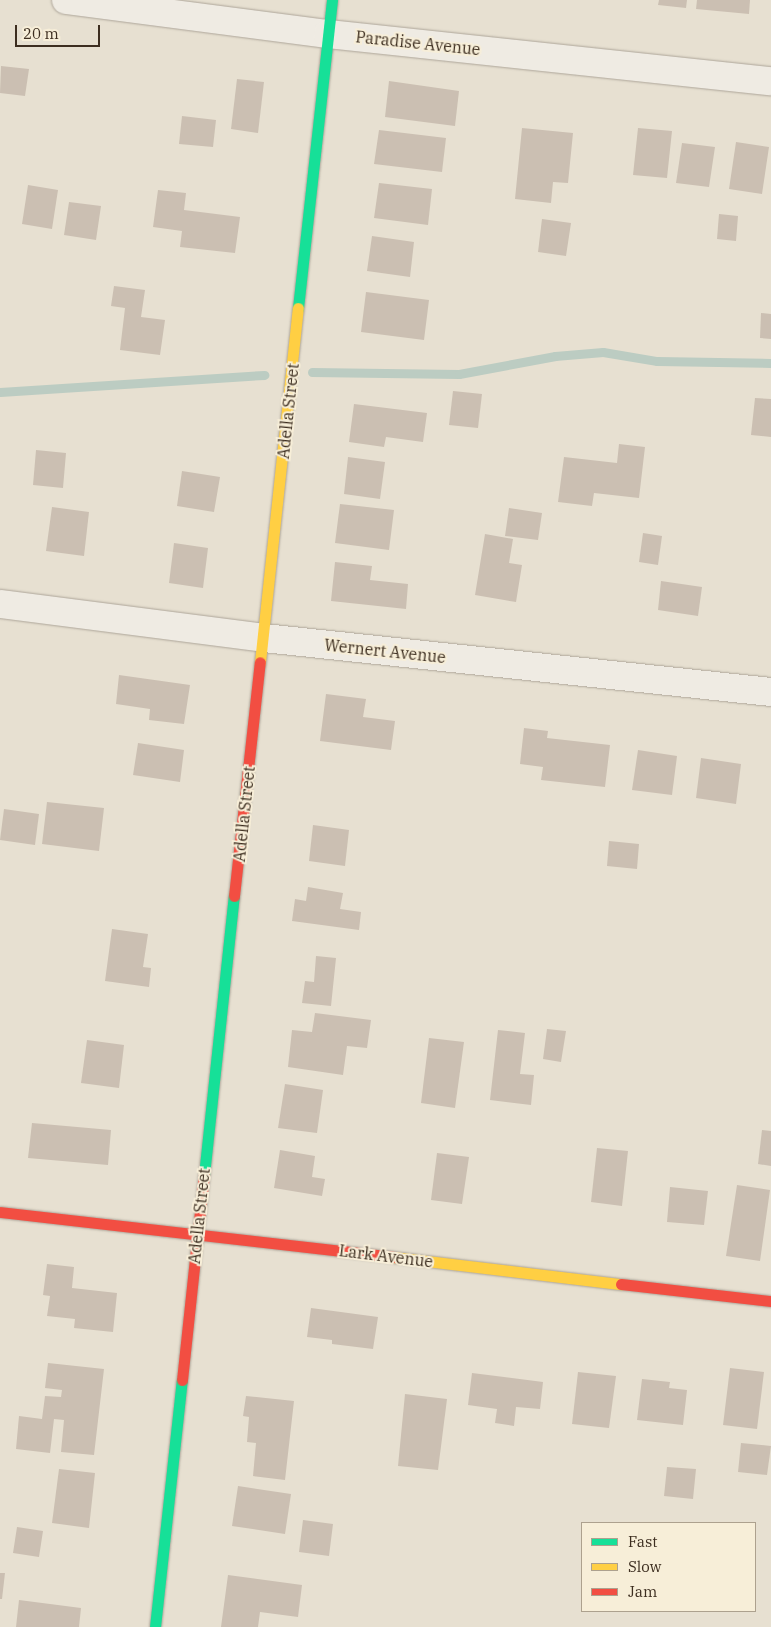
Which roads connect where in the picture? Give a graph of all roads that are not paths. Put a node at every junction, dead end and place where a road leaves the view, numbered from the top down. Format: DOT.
graph roads {
  1 [pos="66,0"];
  2 [pos="332,0"];
  3 [pos="328,34"];
  4 [pos="771,81"];
  5 [pos="0,604"];
  6 [pos="264,638"];
  7 [pos="771,692"];
  8 [pos="0,1212"];
  9 [pos="197,1234"];
  10 [pos="771,1301"];
  11 [pos="155,1627"];
  1 -- 3 [label="street, Paradise Avenue"];
  2 -- 3 [label="street, Adella Street"];
  3 -- 4 [label="street, Paradise Avenue"];
  3 -- 6 [label="street, Adella Street"];
  5 -- 6 [label="street, Wernert Avenue"];
  6 -- 7 [label="street, Wernert Avenue"];
  6 -- 9 [label="street, Adella Street"];
  8 -- 9 [label="street, Lark Avenue"];
  9 -- 10 [label="street, Lark Avenue"];
  9 -- 11 [label="street, Adella Street"];
}
